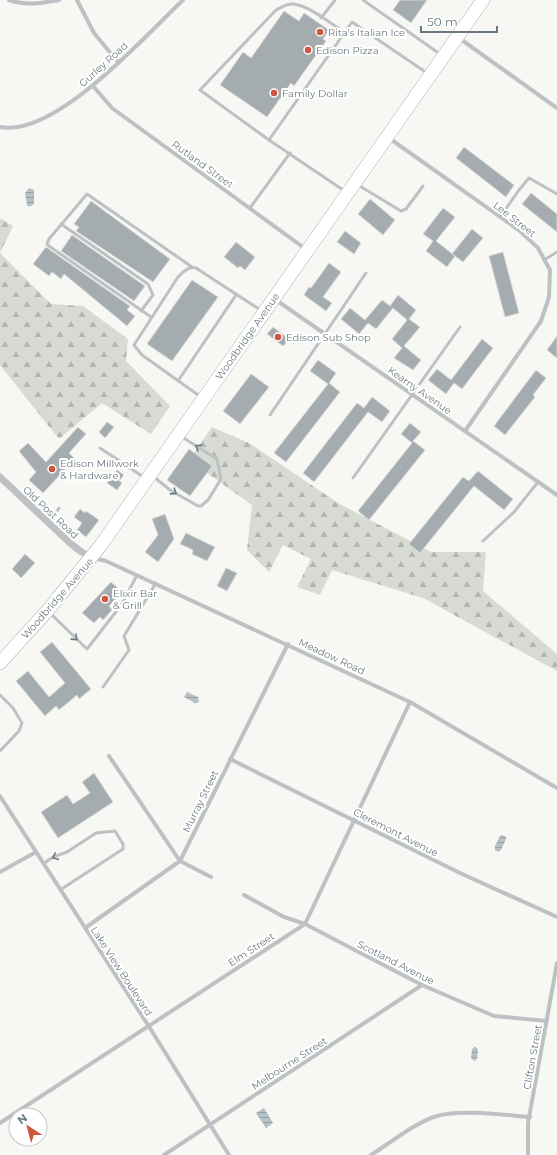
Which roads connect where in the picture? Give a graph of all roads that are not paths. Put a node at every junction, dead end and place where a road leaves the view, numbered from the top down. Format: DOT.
graph roads {
  1 [pos="9,0"];
  2 [pos="59,0"];
  3 [pos="77,0"];
  4 [pos="183,0"];
  5 [pos="300,0"];
  6 [pos="335,0"];
  7 [pos="363,0"];
  8 [pos="483,0"];
  9 [pos="299,6"];
  10 [pos="321,18"];
  11 [pos="344,32"];
  12 [pos="457,36"];
  13 [pos="443,56"];
  14 [pos="118,62"];
  15 [pos="430,75"];
  16 [pos="93,86"];
  17 [pos="557,108"];
  18 [pos="0,127"];
  19 [pos="387,137"];
  20 [pos="270,140"];
  21 [pos="290,153"];
  22 [pos="423,186"];
  23 [pos="351,188"];
  24 [pos="557,194"];
  25 [pos="250,208"];
  26 [pos="500,217"];
  27 [pos="61,224"];
  28 [pos="308,250"];
  29 [pos="557,252"];
  30 [pos="544,260"];
  31 [pos="192,267"];
  32 [pos="366,273"];
  33 [pos="236,295"];
  34 [pos="274,299"];
  35 [pos="141,311"];
  36 [pos="264,313"];
  37 [pos="151,317"];
  38 [pos="460,327"];
  39 [pos="324,334"];
  40 [pos="178,381"];
  41 [pos="411,394"];
  42 [pos="204,399"];
  43 [pos="270,415"];
  44 [pos="465,431"];
  45 [pos="179,435"];
  46 [pos="100,448"];
  47 [pos="0,477"];
  48 [pos="149,477"];
  49 [pos="353,478"];
  50 [pos="538,482"];
  51 [pos="557,495"];
  52 [pos="59,508"];
  53 [pos="49,523"];
  54 [pos="483,540"];
  55 [pos="92,558"];
  56 [pos="137,575"];
  57 [pos="156,583"];
  58 [pos="48,610"];
  59 [pos="288,644"];
  60 [pos="0,663"];
  61 [pos="104,687"];
  62 [pos="0,695"];
  63 [pos="410,702"];
  64 [pos="0,752"];
  65 [pos="109,756"];
  66 [pos="230,759"];
  67 [pos="557,788"];
  68 [pos="0,796"];
  69 [pos="355,820"];
  70 [pos="36,852"];
  71 [pos="180,861"];
  72 [pos="43,864"];
  73 [pos="0,872"];
  74 [pos="211,877"];
  75 [pos="60,890"];
  76 [pos="244,895"];
  77 [pos="557,917"];
  78 [pos="305,924"];
  79 [pos="85,928"];
  80 [pos="557,963"];
  81 [pos="422,985"];
  82 [pos="547,1021"];
  83 [pos="148,1025"];
  84 [pos="530,1117"];
  85 [pos="0,1124"];
  86 [pos="210,1125"];
  87 [pos="164,1155"];
  88 [pos="229,1155"];
  89 [pos="371,1155"];
  90 [pos="528,1155"];
  1 -- 2 [label="street"];
  3 -- 14 [label="street"];
  4 -- 14 [label="street, Gurley Road"];
  5 -- 9 [label="lane"];
  6 -- 10 [label="lane"];
  7 -- 13 [label="lane"];
  8 -- 12 [label="main road, Woodbridge Avenue"];
  9 -- 10 [label="lane"];
  9 -- 20 [label="lane"];
  10 -- 11 [label="lane"];
  11 -- 15 [label="lane"];
  11 -- 20 [label="lane"];
  12 -- 13 [label="main road, Woodbridge Avenue"];
  12 -- 17 [label="street"];
  13 -- 15 [label="main road, Woodbridge Avenue"];
  14 -- 16 [label="street, Gurley Road"];
  15 -- 19 [label="main road, Woodbridge Avenue"];
  16 -- 18 [label="street, Gurley Road"];
  16 -- 25 [label="street, Rutland Street"];
  19 -- 23 [label="main road, Woodbridge Avenue"];
  19 -- 26 [label="street, Lee Street"];
  20 -- 21 [label="lane"];
  21 -- 23 [label="lane"];
  21 -- 25 [label="lane"];
  22 -- 23 [label="lane"];
  23 -- 28 [label="main road, Woodbridge Avenue"];
  24 -- 26 [label="lane"];
  25 -- 28 [label="street, Rutland Street"];
  26 -- 30 [label="street, Lee Street"];
  27 -- 31 [label="lane"];
  27 -- 35 [label="lane"];
  27 -- 35 [label="lane"];
  28 -- 34 [label="main road, Woodbridge Avenue"];
  29 -- 30 [label="lane"];
  30 -- 44 [label="street, Lee Street"];
  31 -- 33 [label="lane"];
  31 -- 37 [label="lane"];
  32 -- 39 [label="lane"];
  33 -- 36 [label="lane"];
  33 -- 40 [label="lane"];
  34 -- 36 [label="main road, Woodbridge Avenue"];
  34 -- 39 [label="street, Kearny Avenue"];
  35 -- 37 [label="lane"];
  36 -- 42 [label="main road, Woodbridge Avenue"];
  37 -- 40 [label="lane"];
  38 -- 41 [label="lane"];
  39 -- 41 [label="street, Kearny Avenue"];
  39 -- 43 [label="lane"];
  40 -- 42 [label="lane"];
  41 -- 44 [label="street, Kearny Avenue"];
  41 -- 49 [label="lane"];
  42 -- 45 [label="main road, Woodbridge Avenue"];
  44 -- 50 [label="street, Kearny Avenue"];
  45 -- 48 [label="main road, Woodbridge Avenue"];
  48 -- 45 [label="lane, one-way"];
  46 -- 48 [label="lane"];
  47 -- 53 [label="street, Old Post Road"];
  48 -- 55 [label="main road, Woodbridge Avenue"];
  50 -- 51 [label="street, Kearny Avenue"];
  50 -- 54 [label="lane"];
  52 -- 53 [label="lane"];
  53 -- 55 [label="street, Old Post Road"];
  55 -- 56 [label="street, Meadow Road"];
  55 -- 58 [label="main road, Woodbridge Avenue"];
  56 -- 57 [label="street, Meadow Road"];
  58 -- 56 [label="lane, one-way"];
  57 -- 59 [label="street, Meadow Road"];
  57 -- 61 [label="lane"];
  58 -- 60 [label="main road, Woodbridge Avenue"];
  59 -- 63 [label="street, Meadow Road"];
  59 -- 66 [label="street, Murray Street"];
  62 -- 64 [label="lane"];
  63 -- 67 [label="street, Meadow Road"];
  63 -- 69 [label="street"];
  65 -- 71 [label="street"];
  66 -- 69 [label="street, Cleremont Avenue"];
  66 -- 71 [label="street, Murray Street"];
  68 -- 70 [label="street, Lake View Boulevard"];
  69 -- 77 [label="street, Cleremont Avenue"];
  69 -- 78 [label="street"];
  70 -- 72 [label="street, Lake View Boulevard"];
  70 -- 73 [label="street"];
  71 -- 74 [label="street"];
  71 -- 79 [label="street, Murray Street"];
  72 -- 75 [label="street, Lake View Boulevard"];
  75 -- 72 [label="lane, one-way"];
  75 -- 79 [label="street, Lake View Boulevard"];
  76 -- 78 [label="street, Scotland Avenue"];
  78 -- 81 [label="street, Scotland Avenue"];
  78 -- 83 [label="street, Elm Street"];
  79 -- 83 [label="street, Lake View Boulevard"];
  80 -- 82 [label="street, Clifton Street"];
  81 -- 82 [label="street, Scotland Avenue"];
  81 -- 86 [label="street, Melbourne Street"];
  82 -- 84 [label="street, Clifton Street"];
  83 -- 85 [label="street, Elm Street"];
  83 -- 86 [label="street, Lake View Boulevard"];
  84 -- 89 [label="street"];
  84 -- 90 [label="street, Clifton Street"];
  86 -- 87 [label="street, Melbourne Street"];
  86 -- 88 [label="street, Lake View Boulevard"];
}
